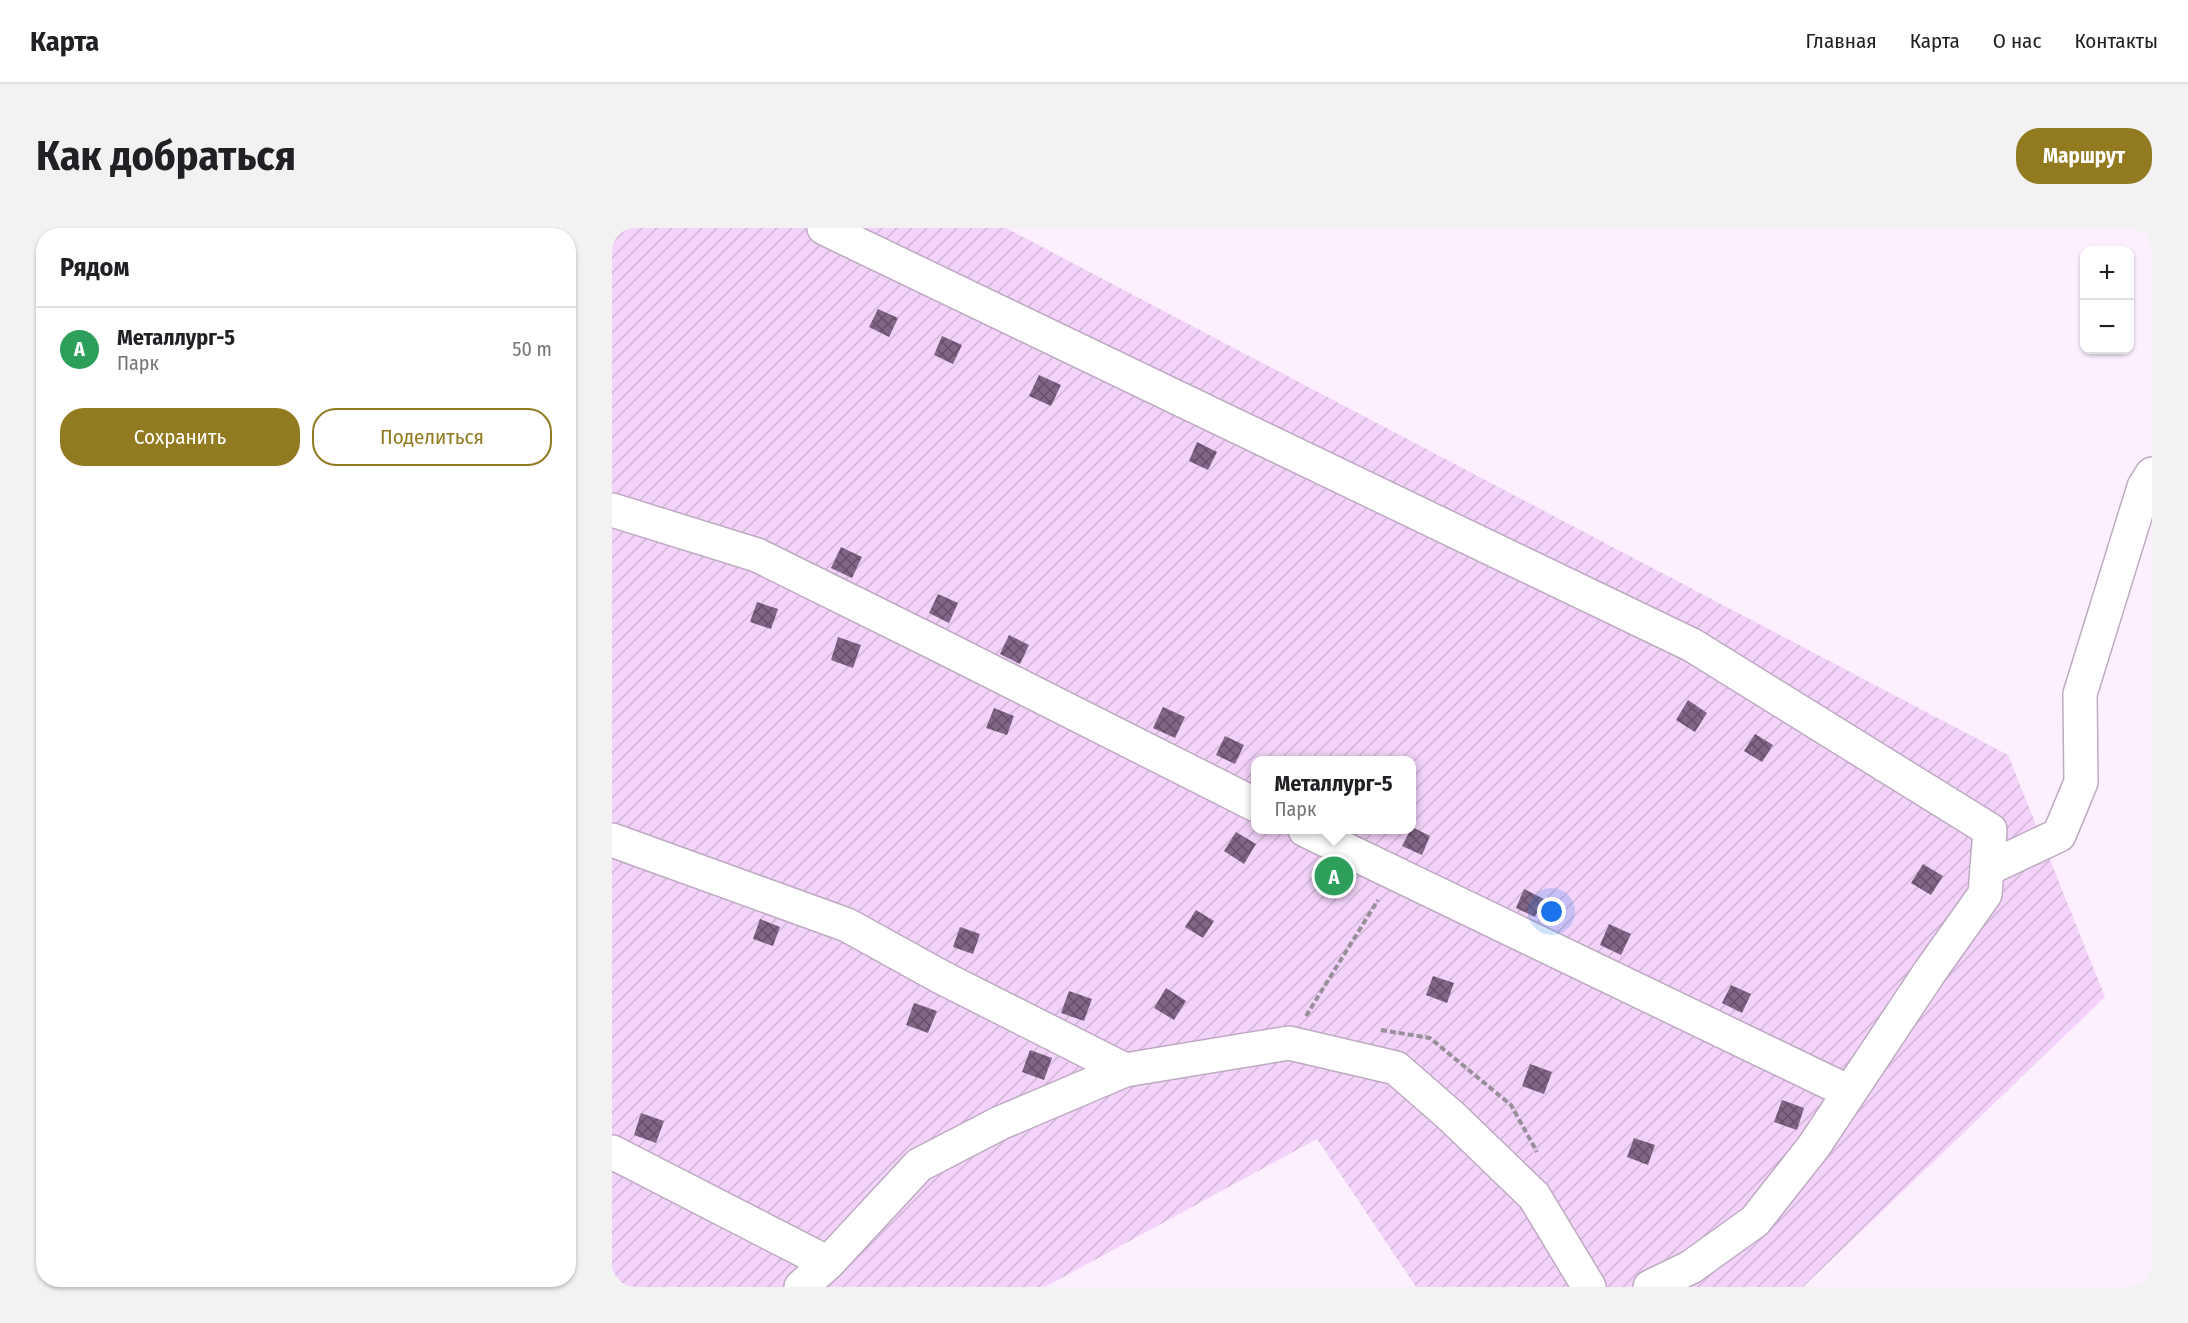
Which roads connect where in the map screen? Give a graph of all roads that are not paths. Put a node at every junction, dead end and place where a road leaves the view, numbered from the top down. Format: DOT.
graph roads {
  1 [pos="824,228"];
  2 [pos="2152,474"];
  3 [pos="612,510"];
  4 [pos="1251,802"];
  5 [pos="1313,834"];
  6 [pos="612,840"];
  7 [pos="1987,868"];
  8 [pos="1125,1070"];
  9 [pos="1849,1092"];
  10 [pos="612,1152"];
  11 [pos="828,1263"];
  12 [pos="801,1287"];
  13 [pos="1590,1287"];
  14 [pos="1650,1287"];
  1 -- 7 [label="street"];
  2 -- 7 [label="street"];
  3 -- 4 [label="street"];
  5 -- 9 [label="street"];
  6 -- 8 [label="street"];
  7 -- 9 [label="street"];
  8 -- 11 [label="street"];
  8 -- 13 [label="street"];
  9 -- 14 [label="street"];
  10 -- 11 [label="street"];
  11 -- 12 [label="street"];
}
